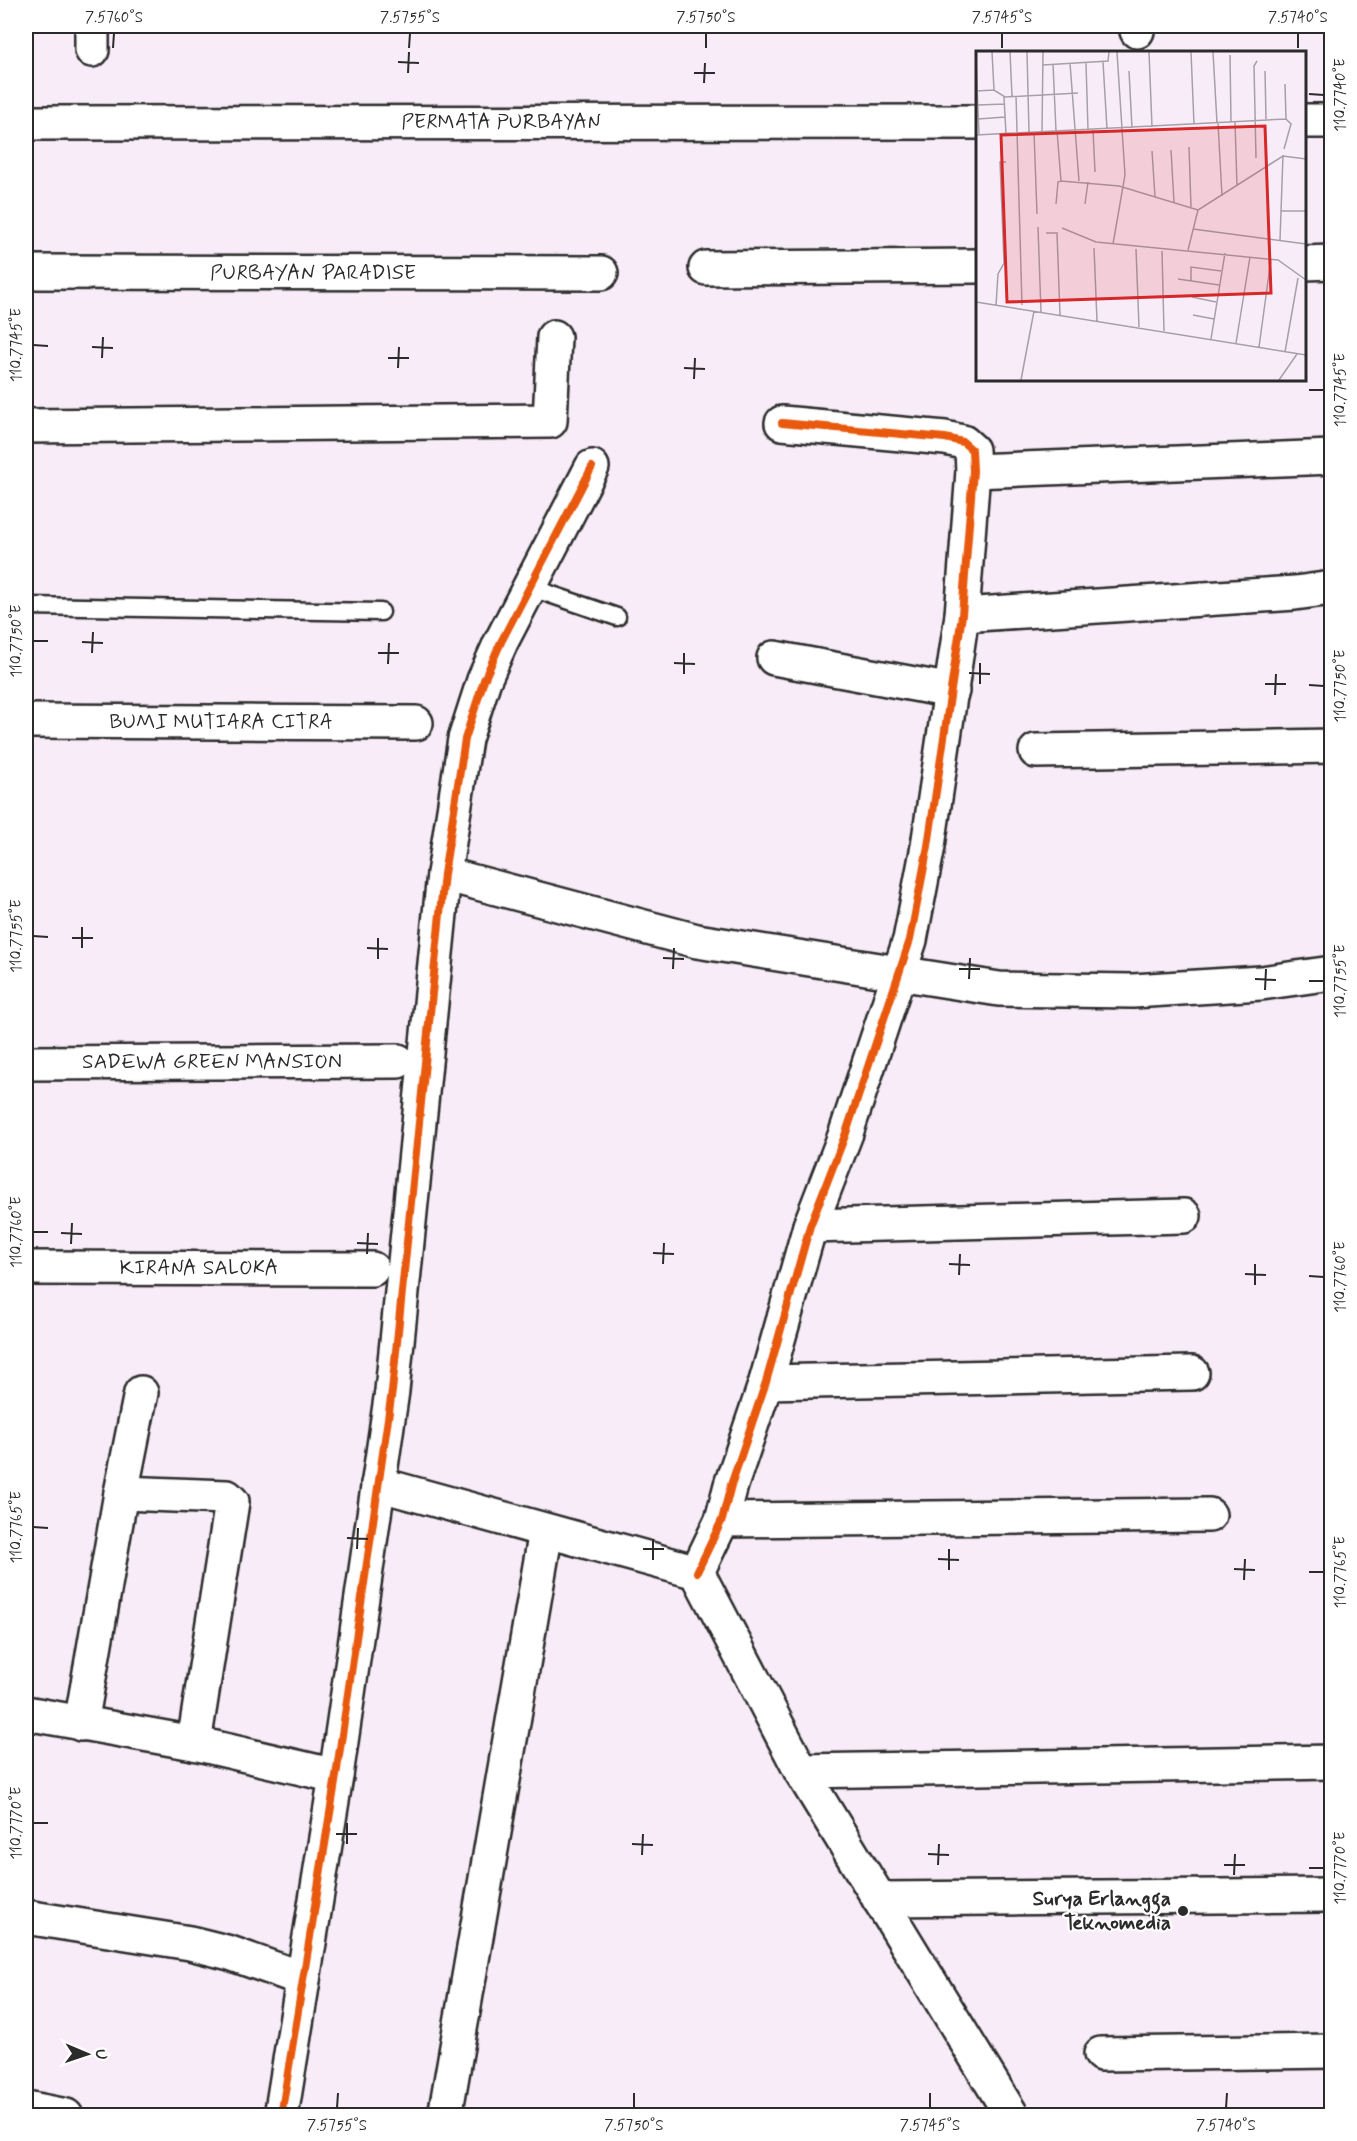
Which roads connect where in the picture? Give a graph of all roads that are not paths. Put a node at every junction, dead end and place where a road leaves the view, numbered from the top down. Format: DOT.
graph roads {
  1 [pos="1306,121"];
  2 [pos="1332,121"];
  3 [pos="976,122"];
  4 [pos="26,123"];
  5 [pos="1306,262"];
  6 [pos="1332,262"];
  7 [pos="976,266"];
  8 [pos="706,268"];
  9 [pos="26,272"];
  10 [pos="601,273"];
  11 [pos="554,337"];
  12 [pos="782,423"];
  13 [pos="26,426"];
  14 [pos="1332,457"];
  15 [pos="592,467"];
  16 [pos="973,471"];
  17 [pos="529,587"];
  18 [pos="1332,588"];
  19 [pos="26,606"];
  20 [pos="381,612"];
  21 [pos="962,615"];
  22 [pos="617,617"];
  23 [pos="774,658"];
  24 [pos="952,690"];
  25 [pos="26,721"];
  26 [pos="416,723"];
  27 [pos="1332,746"];
  28 [pos="1036,751"];
  29 [pos="444,874"];
  30 [pos="1332,973"];
  31 [pos="900,974"];
  32 [pos="398,1061"];
  33 [pos="26,1063"];
  34 [pos="1184,1216"];
  35 [pos="810,1226"];
  36 [pos="26,1268"];
  37 [pos="372,1269"];
  38 [pos="1192,1373"];
  39 [pos="766,1382"];
  40 [pos="141,1393"];
  41 [pos="378,1484"];
  42 [pos="121,1493"];
  43 [pos="1209,1515"];
  44 [pos="722,1520"];
  45 [pos="546,1531"];
  46 [pos="697,1572"];
  47 [pos="26,1713"];
  48 [pos="81,1724"];
  49 [pos="194,1743"];
  50 [pos="1332,1762"];
  51 [pos="801,1771"];
  52 [pos="336,1776"];
  53 [pos="1332,1895"];
  54 [pos="879,1899"];
  55 [pos="26,1917"];
  56 [pos="303,1979"];
  57 [pos="1332,2051"];
  58 [pos="1101,2054"];
  59 [pos="26,2108"];
  60 [pos="66,2115"];
  61 [pos="281,2115"];
  62 [pos="445,2115"];
  63 [pos="1012,2115"];
  1 -- 2 [label="street"];
  3 -- 4 [label="street, PERMATA PURBAYAN"];
  5 -- 6 [label="street"];
  7 -- 8 [label="street"];
  9 -- 10 [label="street, PURBAYAN PARADISE"];
  11 -- 13 [label="street"];
  12 -- 16 [label="street"];
  14 -- 16 [label="street"];
  15 -- 17 [label="street"];
  16 -- 21 [label="street"];
  17 -- 22 [label="lane"];
  17 -- 29 [label="street"];
  18 -- 21 [label="street"];
  19 -- 20 [label="lane"];
  21 -- 24 [label="street"];
  23 -- 24 [label="street"];
  24 -- 31 [label="street"];
  25 -- 26 [label="street, BUMI MUTIARA CITRA"];
  27 -- 28 [label="street"];
  29 -- 31 [label="street"];
  29 -- 41 [label="street"];
  30 -- 31 [label="street"];
  31 -- 35 [label="street"];
  32 -- 33 [label="street, SADEWA GREEN MANSION"];
  34 -- 35 [label="street"];
  35 -- 39 [label="street"];
  36 -- 37 [label="street, KIRANA SALOKA"];
  38 -- 39 [label="street"];
  39 -- 44 [label="street"];
  40 -- 42 [label="street"];
  41 -- 45 [label="street"];
  41 -- 52 [label="street"];
  42 -- 48 [label="street"];
  42 -- 49 [label="street"];
  43 -- 44 [label="street"];
  44 -- 46 [label="street"];
  45 -- 46 [label="street"];
  45 -- 62 [label="street"];
  46 -- 51 [label="street"];
  47 -- 48 [label="street"];
  48 -- 49 [label="street"];
  49 -- 52 [label="street"];
  50 -- 51 [label="street"];
  51 -- 54 [label="street"];
  52 -- 56 [label="street"];
  53 -- 54 [label="street"];
  54 -- 63 [label="street"];
  55 -- 56 [label="street"];
  56 -- 61 [label="street"];
  57 -- 58 [label="street"];
  59 -- 60 [label="street"];
}
